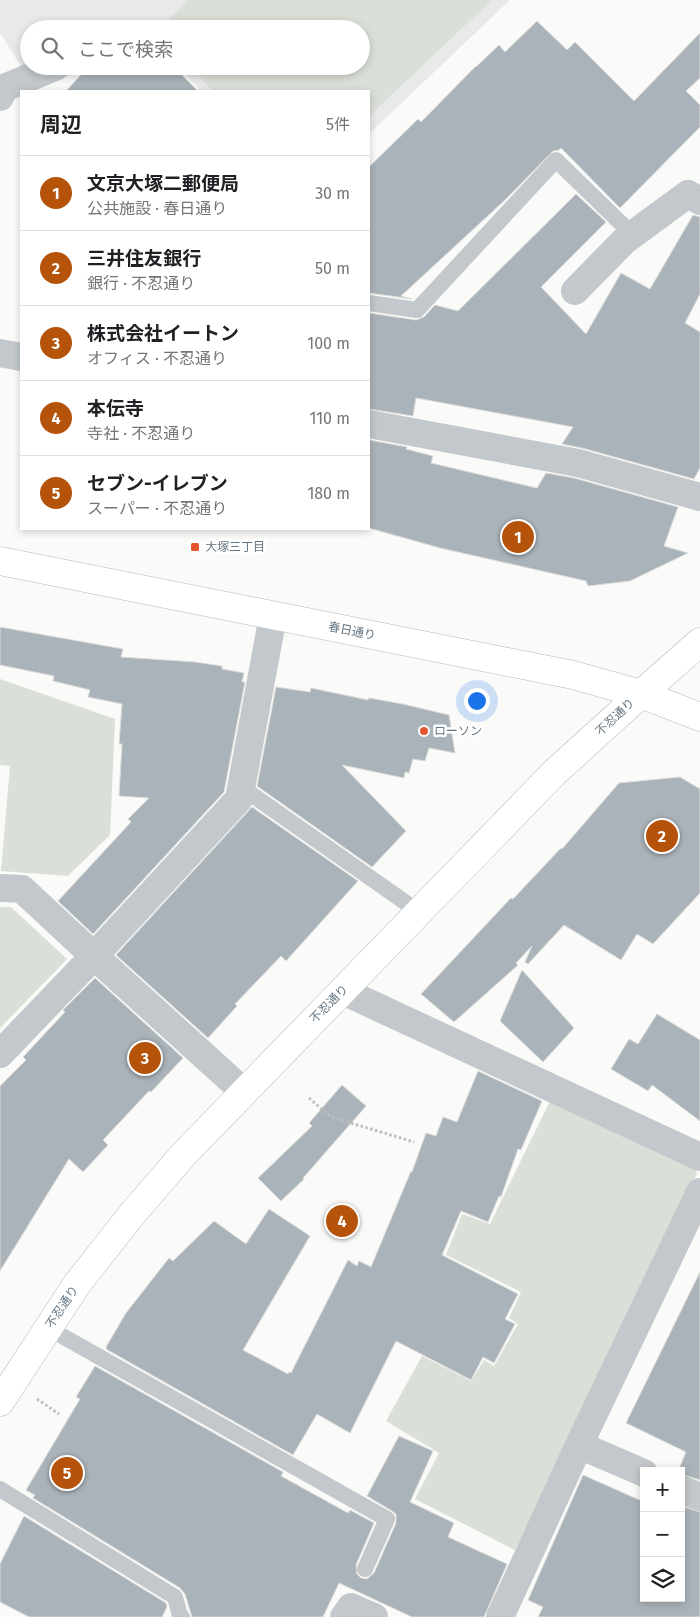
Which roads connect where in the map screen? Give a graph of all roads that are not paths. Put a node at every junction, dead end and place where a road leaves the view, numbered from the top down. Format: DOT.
graph roads {
  1 [pos="35,75"];
  2 [pos="0,97"];
  3 [pos="700,200"];
  4 [pos="632,234"];
  5 [pos="575,291"];
  6 [pos="370,303"];
  7 [pos="0,353"];
  8 [pos="20,357"];
  9 [pos="370,424"];
  10 [pos="700,497"];
  11 [pos="0,562"];
  12 [pos="273,616"];
  13 [pos="700,642"];
  14 [pos="641,694"];
  15 [pos="700,717"];
  16 [pos="241,787"];
  17 [pos="0,888"];
  18 [pos="419,912"];
  19 [pos="94,956"];
  20 [pos="343,991"];
  21 [pos="0,1054"];
  22 [pos="243,1092"];
  23 [pos="700,1157"];
  24 [pos="700,1192"];
  25 [pos="48,1328"];
  26 [pos="0,1402"];
  27 [pos="579,1445"];
  28 [pos="640,1471"];
  29 [pos="0,1489"];
  30 [pos="685,1491"];
  31 [pos="700,1497"];
  32 [pos="365,1569"];
  33 [pos="182,1617"];
  34 [pos="344,1617"];
  35 [pos="374,1617"];
  36 [pos="500,1617"];
  1 -- 2 [label="street"];
  3 -- 4 [label="street"];
  4 -- 5 [label="street"];
  4 -- 6 [label="lane"];
  7 -- 8 [label="street"];
  9 -- 10 [label="street"];
  11 -- 12 [label="main road, 春日通り"];
  12 -- 14 [label="main road, 春日通り"];
  12 -- 16 [label="street"];
  13 -- 14 [label="main road, 不忍通り"];
  14 -- 15 [label="main road, 春日通り"];
  14 -- 18 [label="main road, 不忍通り"];
  16 -- 18 [label="lane"];
  16 -- 19 [label="street"];
  17 -- 19 [label="street"];
  18 -- 20 [label="main road, 不忍通り"];
  19 -- 21 [label="street"];
  19 -- 22 [label="street"];
  20 -- 22 [label="main road, 不忍通り"];
  20 -- 23 [label="street"];
  22 -- 25 [label="main road, 不忍通り"];
  24 -- 27 [label="street"];
  25 -- 26 [label="main road, 不忍通り"];
  25 -- 32 [label="lane"];
  27 -- 28 [label="street"];
  27 -- 36 [label="street"];
  29 -- 33 [label="lane"];
  30 -- 31 [label="street"];
  34 -- 35 [label="street"];
}
